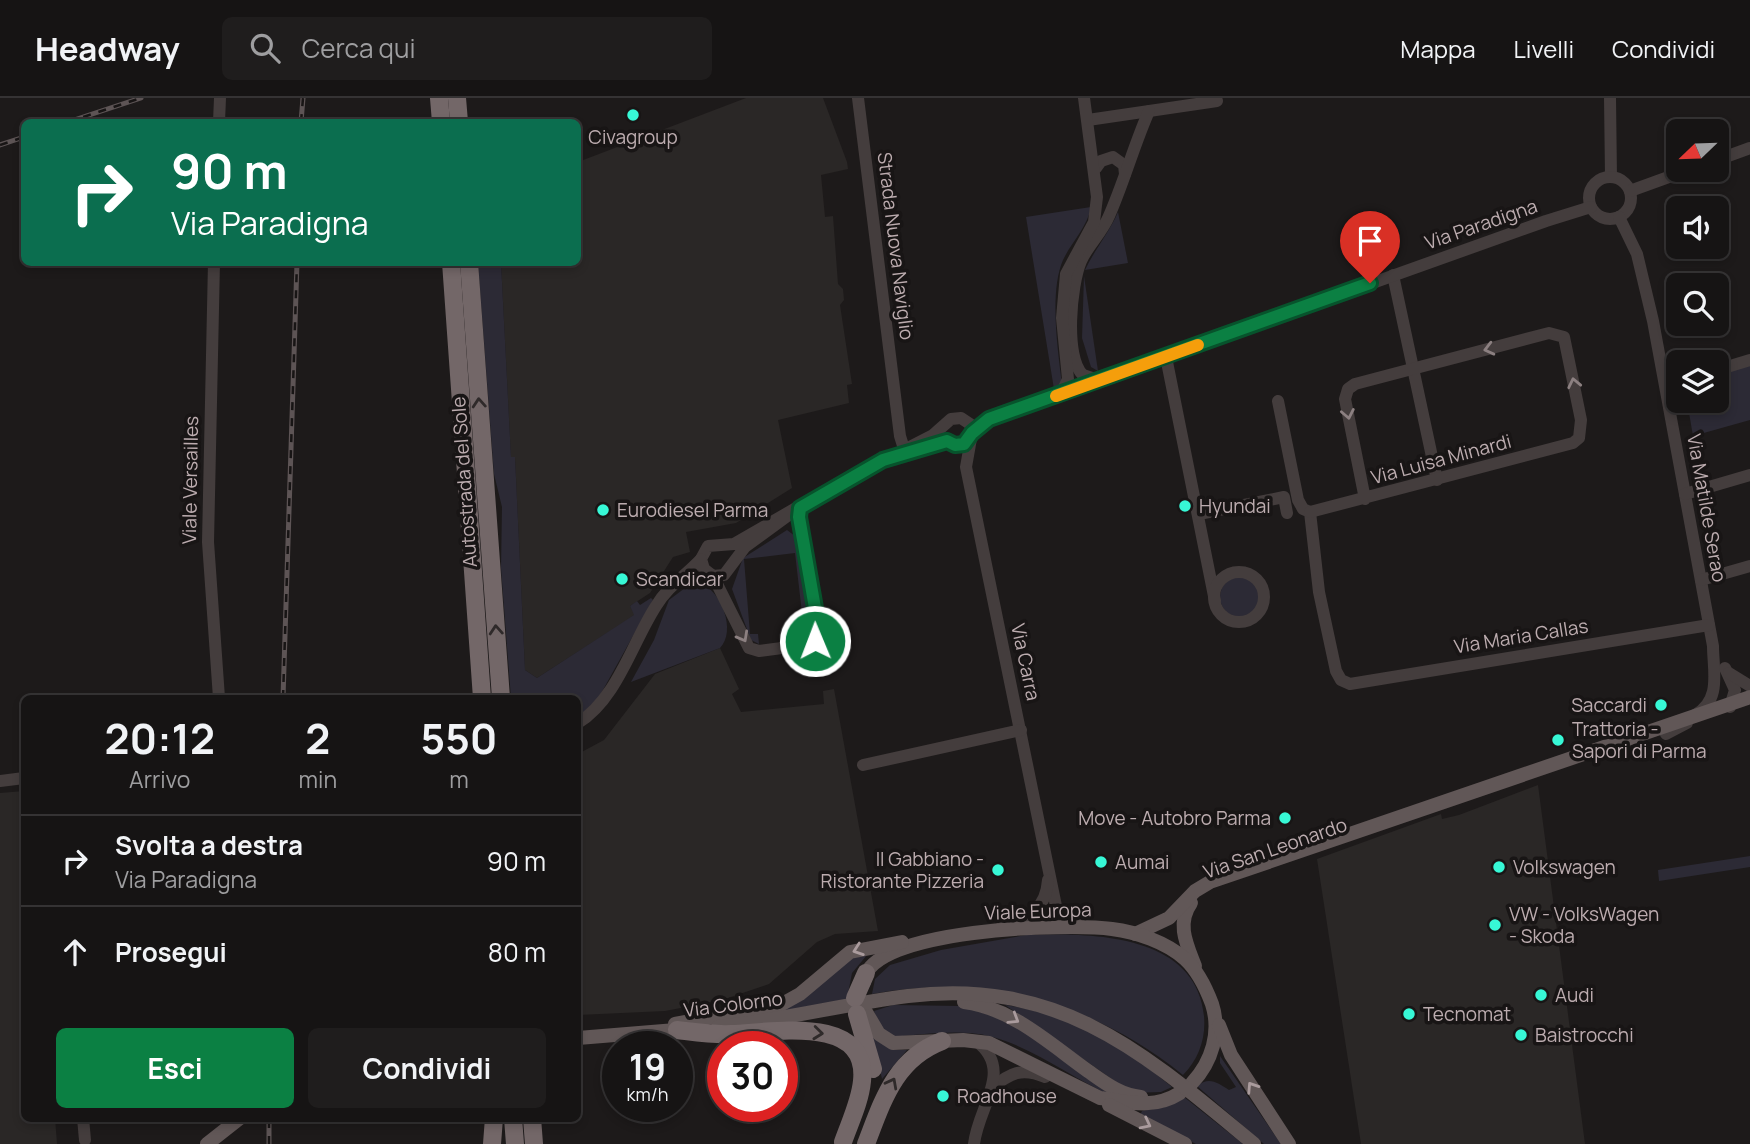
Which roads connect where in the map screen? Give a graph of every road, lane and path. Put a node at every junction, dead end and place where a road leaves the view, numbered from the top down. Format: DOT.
graph roads {
  1 [pos="220,98"];
  2 [pos="439,98"];
  3 [pos="457,98"];
  4 [pos="859,98"];
  5 [pos="1084,98"];
  6 [pos="1216,98"];
  7 [pos="1610,98"];
  8 [pos="1149,111"];
  9 [pos="219,119"];
  10 [pos="441,119"];
  11 [pos="459,119"];
  12 [pos="1088,120"];
  13 [pos="1750,148"];
  14 [pos="1729,156"];
  15 [pos="1096,168"];
  16 [pos="1125,174"];
  17 [pos="1611,177"];
  18 [pos="1666,178"];
  19 [pos="1630,191"];
  20 [pos="1591,208"];
  21 [pos="1619,217"];
  22 [pos="214,266"];
  23 [pos="451,266"];
  24 [pos="469,266"];
  25 [pos="1392,275"];
  26 [pos="1166,356"];
  27 [pos="1750,360"];
  28 [pos="1729,366"];
  29 [pos="1412,369"];
  30 [pos="1102,379"];
  31 [pos="1665,386"];
  32 [pos="1059,395"];
  33 [pos="895,398"];
  34 [pos="1278,401"];
  35 [pos="969,432"];
  36 [pos="947,437"];
  37 [pos="921,441"];
  38 [pos="900,453"];
  39 [pos="965,467"];
  40 [pos="1750,475"];
  41 [pos="1437,480"];
  42 [pos="1685,495"];
  43 [pos="1365,499"];
  44 [pos="798,509"];
  45 [pos="1310,512"];
  46 [pos="1287,513"];
  47 [pos="1199,514"];
  48 [pos="723,544"];
  49 [pos="1206,554"];
  50 [pos="701,559"];
  51 [pos="734,562"];
  52 [pos="1750,566"];
  53 [pos="1236,573"];
  54 [pos="710,575"];
  55 [pos="1701,580"];
  56 [pos="665,593"];
  57 [pos="1215,601"];
  58 [pos="1709,625"];
  59 [pos="1720,670"];
  60 [pos="1750,686"];
  61 [pos="219,695"];
  62 [pos="482,695"];
  63 [pos="501,695"];
  64 [pos="1733,702"];
  65 [pos="1750,702"];
  66 [pos="1694,715"];
  67 [pos="581,721"];
  68 [pos="1021,730"];
  69 [pos="1665,734"];
  70 [pos="1579,757"];
  71 [pos="863,765"];
  72 [pos="21,778"];
  73 [pos="0,781"];
  74 [pos="1451,802"];
  75 [pos="1049,865"];
  76 [pos="1079,926"];
  77 [pos="984,931"];
  78 [pos="1135,934"];
  79 [pos="949,937"];
  80 [pos="866,972"];
  81 [pos="1201,980"];
  82 [pos="896,998"];
  83 [pos="860,1005"];
  84 [pos="1215,1016"];
  85 [pos="677,1030"];
  86 [pos="642,1031"];
  87 [pos="666,1031"];
  88 [pos="602,1036"];
  89 [pos="581,1038"];
  90 [pos="942,1041"];
  91 [pos="976,1041"];
  92 [pos="1192,1083"];
  93 [pos="992,1088"];
  94 [pos="1093,1095"];
  95 [pos="84,1122"];
  96 [pos="235,1122"];
  97 [pos="494,1122"];
  98 [pos="513,1122"];
  99 [pos="532,1122"];
  100 [pos="87,1143"];
  101 [pos="842,1143"];
  102 [pos="207,1144"];
  103 [pos="492,1144"];
  104 [pos="515,1144"];
  105 [pos="534,1144"];
  106 [pos="866,1144"];
  107 [pos="975,1144"];
  108 [pos="1185,1144"];
  109 [pos="1254,1144"];
  110 [pos="1289,1144"];
  1 -- 9 [label="street"];
  2 -- 10 [label="highway"];
  3 -- 11 [label="highway"];
  4 -- 33 [label="street, Strada Nuova Naviglio"];
  5 -- 12 [label="street"];
  6 -- 8 [label="street"];
  7 -- 17 [label="street"];
  8 -- 12 [label="street"];
  8 -- 16 [label="street"];
  12 -- 15 [label="street"];
  13 -- 14 [label="street"];
  15 -- 16 [label="street"];
  15 -- 32 [label="street"];
  16 -- 30 [label="street"];
  17 -- 19 [label="street"];
  17 -- 20 [label="street"];
  18 -- 19 [label="street"];
  19 -- 21 [label="street"];
  20 -- 21 [label="street"];
  20 -- 25 [label="street, Via Paradigna"];
  21 -- 31 [label="street, Via Matilde Serao"];
  22 -- 61 [label="street, Viale Versailles"];
  23 -- 62 [label="highway, Autostrada del Sole"];
  63 -- 24 [label="highway, Autostrada del Sole, one-way"];
  25 -- 26 [label="street, Via Paradigna"];
  25 -- 29 [label="street"];
  26 -- 30 [label="street, Via Paradigna"];
  26 -- 47 [label="street"];
  27 -- 28 [label="street"];
  29 -- 41 [label="street"];
  41 -- 29 [label="street, Via Luisa Minardi, one-way"];
  29 -- 43 [label="street, one-way"];
  30 -- 32 [label="street, Via Paradigna"];
  31 -- 42 [label="street, Via Matilde Serao"];
  32 -- 35 [label="street, Via Paradigna"];
  33 -- 37 [label="street, Strada Nuova Naviglio"];
  33 -- 38 [label="street, Strada Nuova Naviglio"];
  34 -- 45 [label="street"];
  35 -- 36 [label="street"];
  35 -- 36 [label="street"];
  35 -- 39 [label="street, Via Carra"];
  36 -- 37 [label="street"];
  36 -- 38 [label="street"];
  36 -- 39 [label="street, Via Carra"];
  37 -- 38 [label="street"];
  38 -- 44 [label="street"];
  39 -- 68 [label="street, Via Carra"];
  40 -- 42 [label="street"];
  41 -- 43 [label="street, Via Luisa Minardi"];
  42 -- 55 [label="street, Via Matilde Serao"];
  43 -- 45 [label="street, Via Luisa Minardi"];
  44 -- 48 [label="street"];
  44 -- 51 [label="street"];
  54 -- 44 [label="street, one-way"];
  45 -- 58 [label="street, Via Maria Callas"];
  46 -- 47 [label="street"];
  47 -- 49 [label="street"];
  48 -- 50 [label="street"];
  48 -- 51 [label="street"];
  49 -- 53 [label="street"];
  49 -- 57 [label="street"];
  50 -- 54 [label="street"];
  50 -- 56 [label="street"];
  51 -- 54 [label="street"];
  52 -- 55 [label="street"];
  53 -- 57 [label="street"];
  53 -- 57 [label="street"];
  54 -- 56 [label="street"];
  55 -- 58 [label="street, Via Matilde Serao"];
  56 -- 67 [label="street"];
  58 -- 59 [label="street, Via Matilde Serao"];
  59 -- 60 [label="street"];
  59 -- 64 [label="street, Via Matilde Serao"];
  59 -- 66 [label="street, Via Matilde Serao"];
  64 -- 65 [label="main road, Via San Leonardo"];
  64 -- 66 [label="main road, Via San Leonardo"];
  64 -- 69 [label="street"];
  65 -- 69 [label="main road, Via San Leonardo"];
  66 -- 70 [label="main road, Via San Leonardo"];
  68 -- 71 [label="street"];
  68 -- 75 [label="street, Via Carra"];
  69 -- 70 [label="main road, Via San Leonardo"];
  70 -- 74 [label="main road, Via San Leonardo"];
  72 -- 73 [label="street"];
  74 -- 78 [label="main road, Via San Leonardo"];
  74 -- 81 [label="main road, Via San Leonardo"];
  75 -- 76 [label="street, Via Carra"];
  75 -- 77 [label="street, Via Carra"];
  76 -- 77 [label="main road, Viale Europa"];
  76 -- 78 [label="main road, Viale Europa"];
  77 -- 79 [label="main road, Viale Europa"];
  78 -- 81 [label="main road, Viale Europa"];
  79 -- 80 [label="main road, Viale Europa"];
  79 -- 86 [label="main road, one-way"];
  80 -- 83 [label="highway"];
  81 -- 84 [label="main road, Viale Europa"];
  82 -- 85 [label="main road, Via Colorno"];
  82 -- 94 [label="main road, one-way"];
  82 -- 109 [label="main road"];
  83 -- 90 [label="main road"];
  83 -- 101 [label="highway"];
  84 -- 92 [label="main road, Viale Europa"];
  110 -- 84 [label="main road, one-way"];
  85 -- 87 [label="main road, Via Colorno"];
  85 -- 101 [label="highway, one-way"];
  88 -- 89 [label="main road, Via Colorno"];
  90 -- 91 [label="main road"];
  106 -- 90 [label="highway, one-way"];
  91 -- 93 [label="street"];
  91 -- 94 [label="main road"];
  93 -- 94 [label="street"];
  93 -- 107 [label="street"];
  94 -- 108 [label="main road, one-way"];
  95 -- 100 [label="street"];
  96 -- 102 [label="main road"];
  97 -- 103 [label="highway"];
  98 -- 104 [label="highway"];
  99 -- 105 [label="highway"];
}
